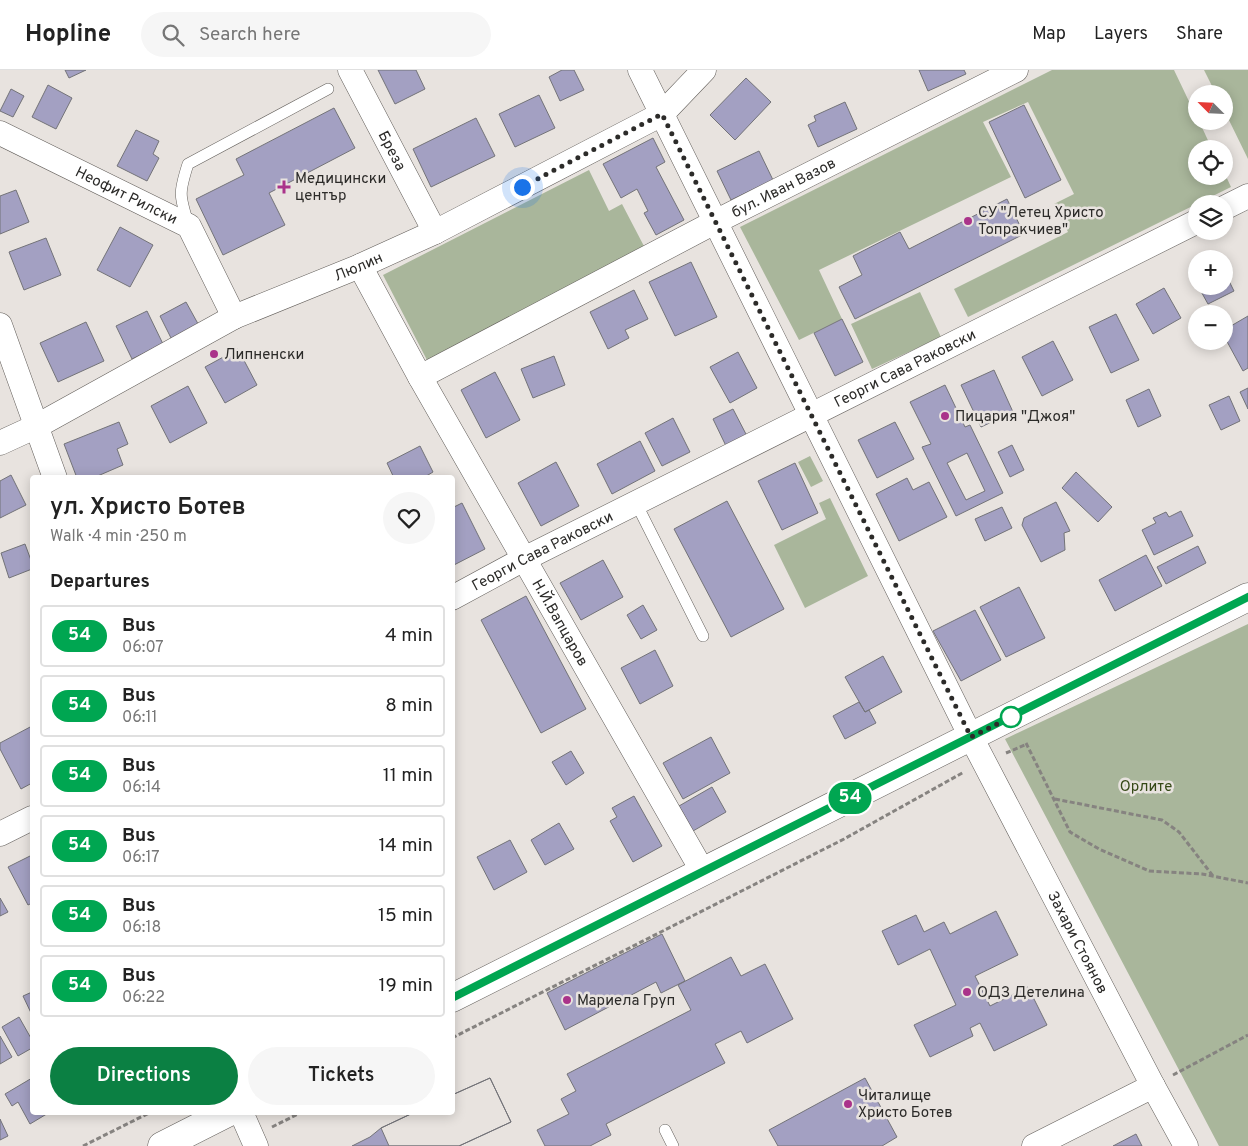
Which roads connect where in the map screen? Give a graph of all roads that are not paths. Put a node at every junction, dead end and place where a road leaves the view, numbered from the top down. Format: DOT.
graph roads {
  1 [pos="350,70"];
  2 [pos="640,70"];
  3 [pos="704,70"];
  4 [pos="1016,70"];
  5 [pos="328,89"];
  6 [pos="662,114"];
  7 [pos="0,133"];
  8 [pos="1248,196"];
  9 [pos="1233,204"];
  10 [pos="715,222"];
  11 [pos="189,226"];
  12 [pos="1188,226"];
  13 [pos="435,232"];
  14 [pos="360,266"];
  15 [pos="234,316"];
  16 [pos="0,325"];
  17 [pos="420,377"];
  18 [pos="812,415"];
  19 [pos="37,426"];
  20 [pos="0,444"];
  21 [pos="54,475"];
  22 [pos="636,503"];
  23 [pos="524,559"];
  24 [pos="455,596"];
  25 [pos="1248,597"];
  26 [pos="703,636"];
  27 [pos="971,737"];
  28 [pos="30,819"];
  29 [pos="0,834"];
  30 [pos="703,872"];
  31 [pos="455,996"];
  32 [pos="1153,1086"];
  33 [pos="223,1115"];
  34 [pos="242,1115"];
  35 [pos="665,1130"];
  36 [pos="162,1146"];
  37 [pos="256,1146"];
  38 [pos="673,1146"];
  39 [pos="1034,1146"];
  40 [pos="1186,1146"];
  1 -- 13 [label="street, Бреза"];
  2 -- 6 [label="street, Захари Стоянов"];
  3 -- 6 [label="street, Люлин"];
  4 -- 10 [label="street, бул. Иван Вазов"];
  5 -- 11 [label="lane"];
  6 -- 10 [label="street, Захари Стоянов"];
  6 -- 13 [label="street, Люлин"];
  7 -- 11 [label="street, Неофит Рилски"];
  8 -- 9 [label="street"];
  10 -- 17 [label="street, бул. Иван Вазов"];
  10 -- 18 [label="street, Захари Стоянов"];
  11 -- 15 [label="street, Неофит Рилски"];
  12 -- 18 [label="street, Георги Сава Раковски"];
  13 -- 14 [label="street, Люлин"];
  14 -- 15 [label="street, Люлин"];
  14 -- 17 [label="street, Н.Й.Вапцаров"];
  15 -- 19 [label="street, Люлин"];
  16 -- 19 [label="street"];
  17 -- 23 [label="street, Н.Й.Вапцаров"];
  18 -- 22 [label="street, Георги Сава Раковски"];
  18 -- 27 [label="street, Захари Стоянов"];
  19 -- 20 [label="street, Люлин"];
  19 -- 21 [label="street"];
  22 -- 23 [label="street, Георги Сава Раковски"];
  22 -- 26 [label="lane"];
  23 -- 24 [label="street, Георги Сава Раковски"];
  23 -- 30 [label="street, Н.Й.Вапцаров"];
  25 -- 27 [label="street"];
  27 -- 30 [label="street"];
  27 -- 32 [label="street, Захари Стоянов"];
  28 -- 29 [label="street"];
  30 -- 31 [label="street"];
  32 -- 39 [label="street"];
  32 -- 40 [label="street, Захари Стоянов"];
  33 -- 36 [label="street"];
  34 -- 37 [label="street"];
  35 -- 38 [label="lane"];
}
